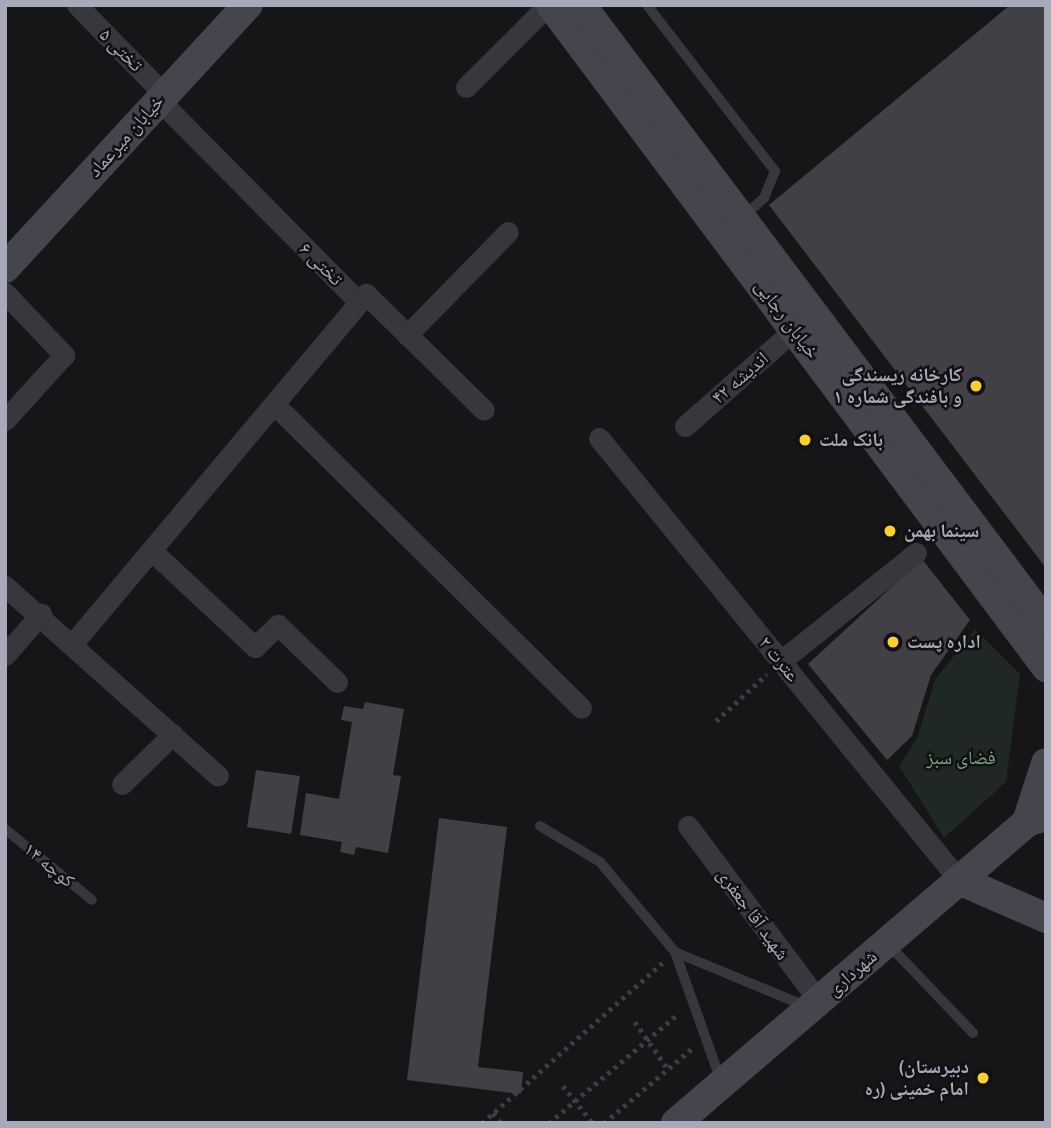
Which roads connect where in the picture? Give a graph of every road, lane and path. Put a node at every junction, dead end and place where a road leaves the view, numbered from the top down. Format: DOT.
graph roads {
  1 [pos="77,5"];
  2 [pos="248,5"];
  3 [pos="550,5"];
  4 [pos="647,5"];
  5 [pos="583,6"];
  6 [pos="466,87"];
  7 [pos="162,97"];
  8 [pos="741,219"];
  9 [pos="508,232"];
  10 [pos="5,268"];
  11 [pos="5,293"];
  12 [pos="359,302"];
  13 [pos="795,329"];
  14 [pos="407,335"];
  15 [pos="274,404"];
  16 [pos="484,410"];
  17 [pos="5,420"];
  18 [pos="685,426"];
  19 [pos="599,438"];
  20 [pos="152,551"];
  21 [pos="916,553"];
  22 [pos="5,586"];
  23 [pos="41,614"];
  24 [pos="1046,623"];
  25 [pos="74,642"];
  26 [pos="5,655"];
  27 [pos="781,661"];
  28 [pos="1046,667"];
  29 [pos="337,682"];
  30 [pos="581,708"];
  31 [pos="716,721"];
  32 [pos="173,734"];
  33 [pos="1046,763"];
  34 [pos="218,776"];
  35 [pos="122,785"];
  36 [pos="1037,819"];
  37 [pos="540,826"];
  38 [pos="688,826"];
  39 [pos="5,829"];
  40 [pos="959,880"];
  41 [pos="92,900"];
  42 [pos="1046,918"];
  43 [pos="887,943"];
  44 [pos="675,952"];
  45 [pos="692,1002"];
  46 [pos="815,1004"];
  47 [pos="635,1022"];
  48 [pos="973,1033"];
  49 [pos="705,1038"];
  50 [pos="647,1040"];
  51 [pos="668,1069"];
  52 [pos="722,1084"];
  53 [pos="563,1086"];
  54 [pos="575,1101"];
  55 [pos="493,1113"];
  56 [pos="482,1123"];
  57 [pos="501,1123"];
  58 [pos="549,1123"];
  59 [pos="593,1123"];
  60 [pos="604,1123"];
  61 [pos="676,1123"];
  1 -- 7 [label="street, تختی ۵"];
  2 -- 7 [label="main road, خیابان میرعماد"];
  3 -- 6 [label="street"];
  3 -- 13 [label="main road, خیابان رجایی"];
  4 -- 8 [label="lane"];
  5 -- 8 [label="main road, خیابان رجایی"];
  7 -- 10 [label="main road, خیابان میرعماد"];
  7 -- 12 [label="street, تختی ۶"];
  8 -- 24 [label="main road, خیابان رجایی"];
  9 -- 14 [label="street"];
  11 -- 17 [label="street"];
  12 -- 14 [label="street, تختی ۶"];
  12 -- 15 [label="street"];
  13 -- 18 [label="street, اندیشه ۴۲"];
  13 -- 28 [label="main road, خیابان رجایی"];
  14 -- 16 [label="street, تختی ۶"];
  15 -- 20 [label="street"];
  15 -- 30 [label="street"];
  19 -- 27 [label="street, عترت ۲"];
  20 -- 25 [label="street"];
  20 -- 29 [label="street"];
  21 -- 27 [label="street"];
  22 -- 23 [label="street"];
  23 -- 25 [label="street"];
  23 -- 26 [label="street"];
  25 -- 32 [label="street"];
  27 -- 31 [label="path"];
  27 -- 40 [label="street, عترت ۲"];
  32 -- 34 [label="street"];
  32 -- 35 [label="street"];
  33 -- 36 [label="main road"];
  36 -- 40 [label="main road, شهرداری"];
  37 -- 44 [label="lane"];
  38 -- 46 [label="street, شهید آقا جعفری"];
  39 -- 41 [label="lane, کوچه ۱۴"];
  40 -- 42 [label="main road"];
  40 -- 43 [label="main road, شهرداری"];
  43 -- 46 [label="main road, شهرداری"];
  43 -- 48 [label="lane"];
  44 -- 45 [label="lane"];
  44 -- 46 [label="lane"];
  44 -- 55 [label="path"];
  45 -- 49 [label="lane"];
  45 -- 50 [label="path"];
  46 -- 52 [label="main road, شهرداری"];
  47 -- 50 [label="path"];
  49 -- 51 [label="path"];
  49 -- 52 [label="lane"];
  50 -- 51 [label="path"];
  50 -- 54 [label="path"];
  51 -- 60 [label="path"];
  52 -- 61 [label="main road, شهرداری"];
  53 -- 54 [label="path"];
  54 -- 58 [label="path"];
  54 -- 59 [label="path"];
  55 -- 56 [label="path"];
  55 -- 57 [label="path"];
}
